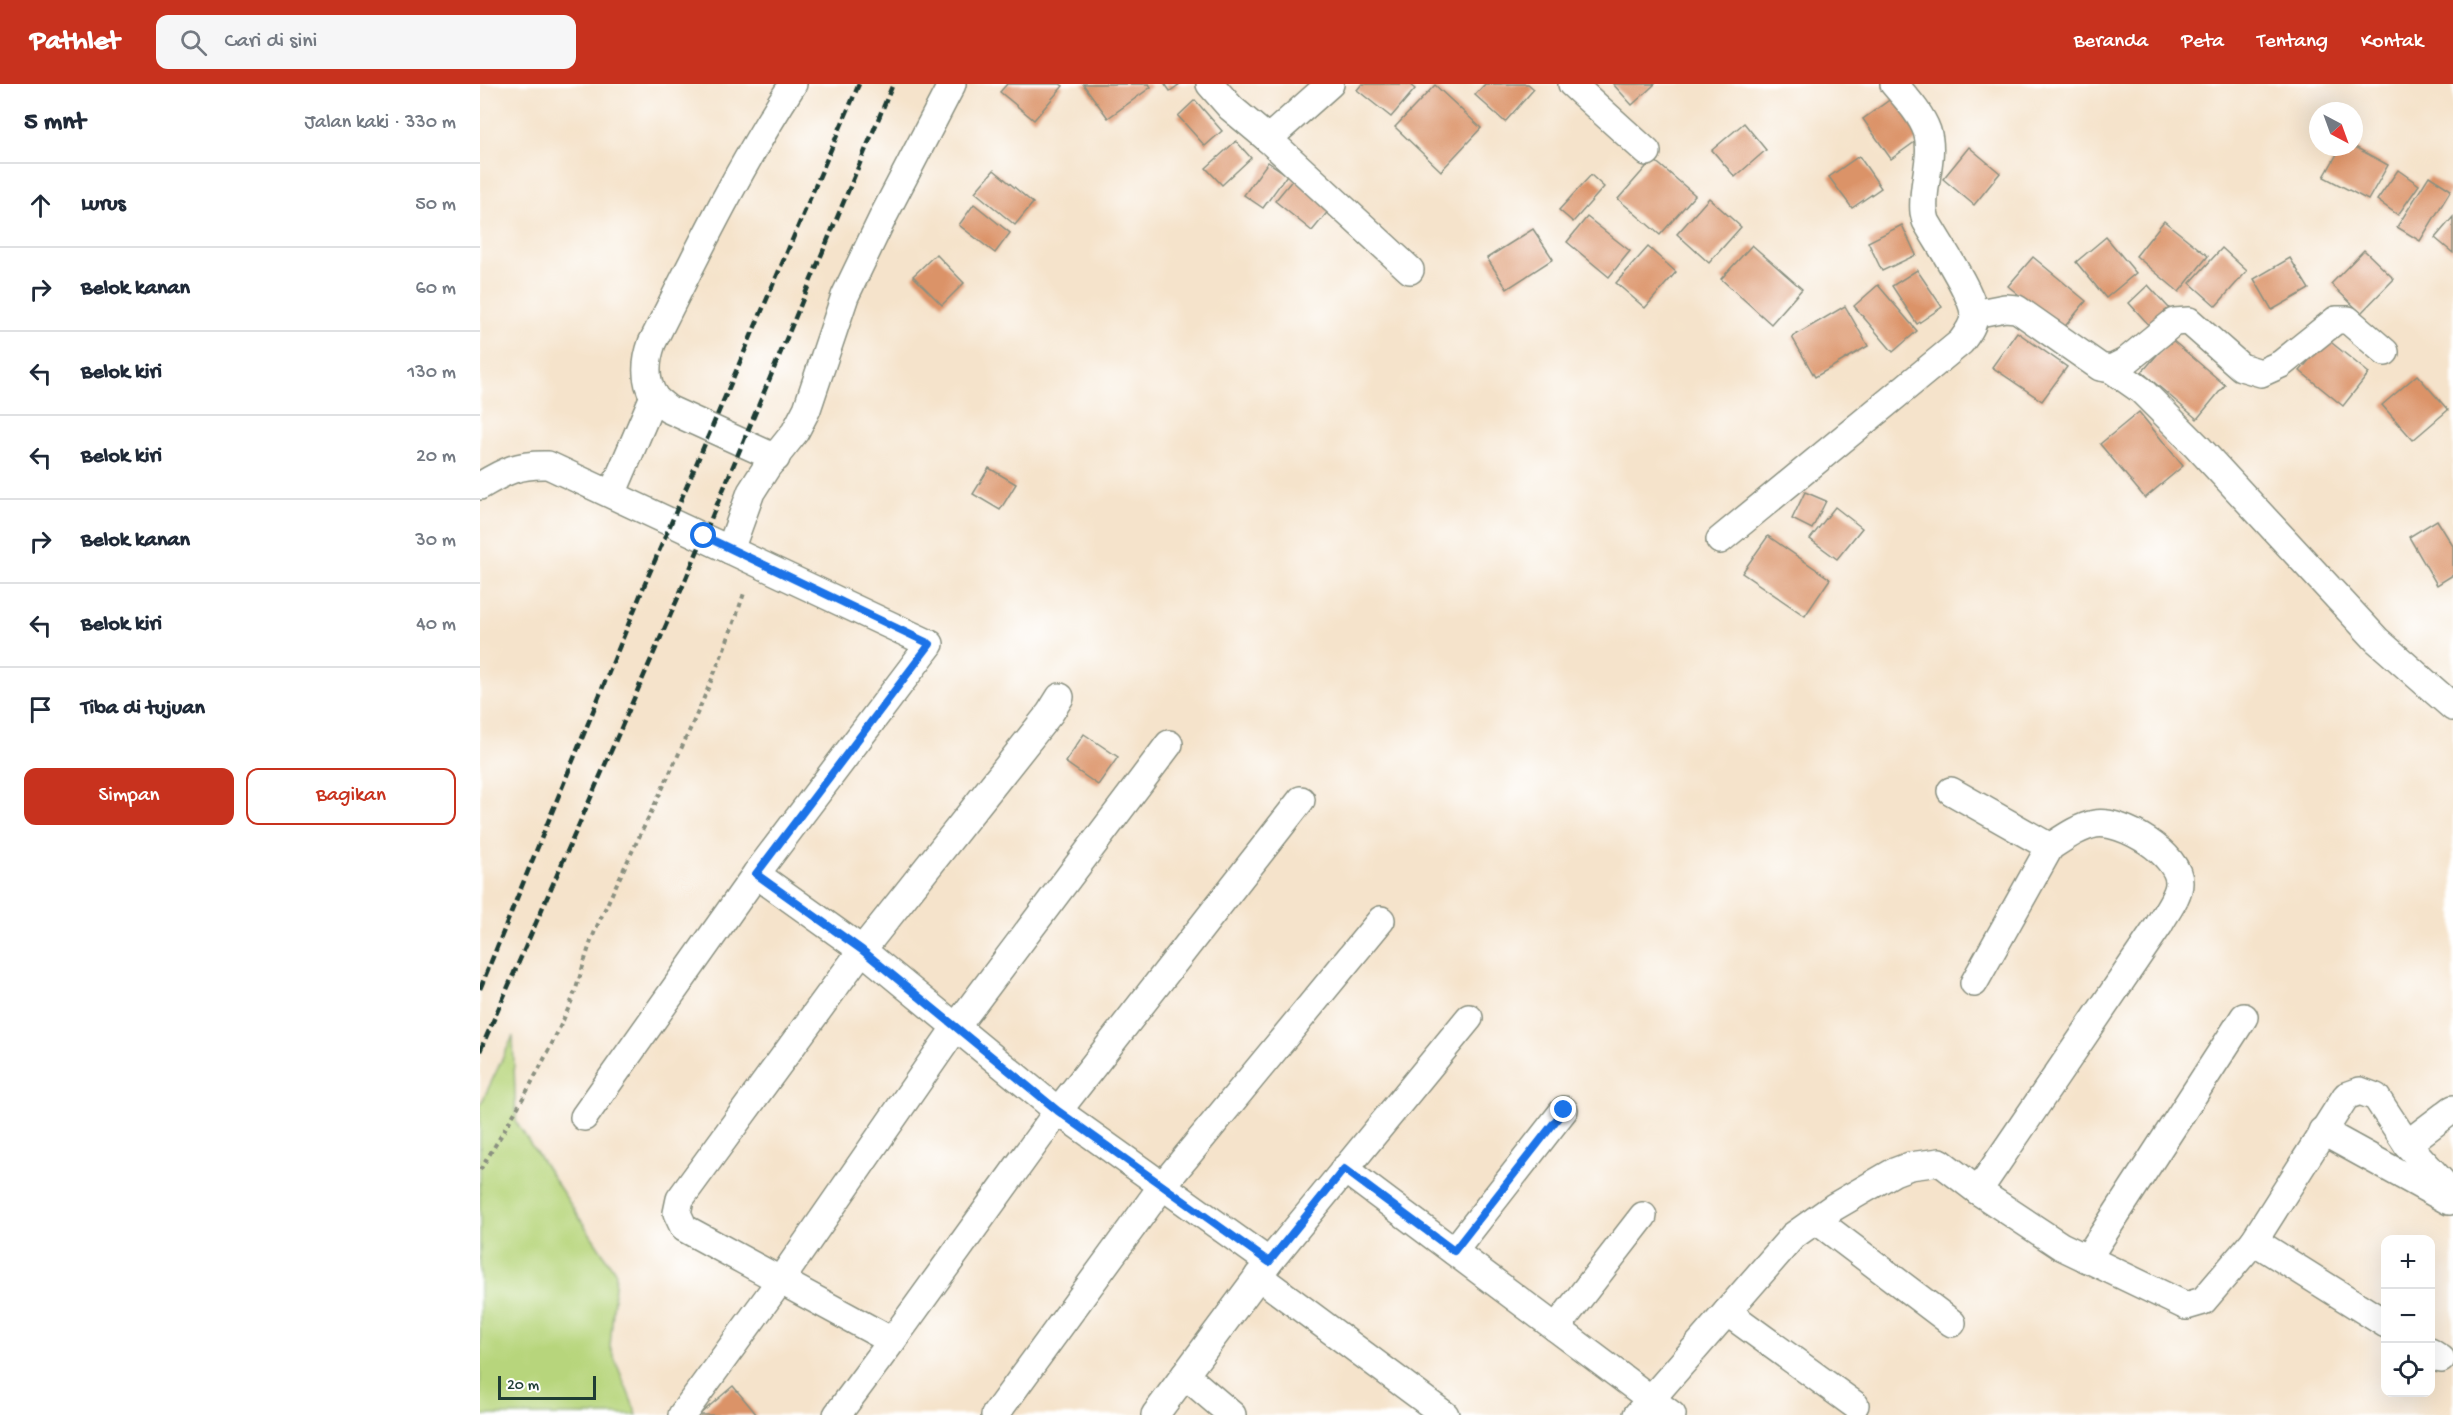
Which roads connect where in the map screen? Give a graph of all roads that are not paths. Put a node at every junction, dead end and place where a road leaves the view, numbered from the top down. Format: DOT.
graph roads {
  1 [pos="793,84"];
  2 [pos="952,84"];
  3 [pos="1210,84"];
  4 [pos="1330,84"];
  5 [pos="1572,84"];
  6 [pos="1894,84"];
  7 [pos="1268,139"];
  8 [pos="1647,152"];
  9 [pos="1410,270"];
  10 [pos="1974,314"];
  11 [pos="2385,352"];
  12 [pos="2111,369"];
  13 [pos="654,396"];
  14 [pos="776,458"];
  15 [pos="616,482"];
  16 [pos="480,486"];
  17 [pos="1720,540"];
  18 [pos="740,548"];
  19 [pos="1060,697"];
  20 [pos="2453,707"];
  21 [pos="1169,744"];
  22 [pos="1951,791"];
  23 [pos="1301,800"];
  24 [pos="2050,847"];
  25 [pos="756,874"];
  26 [pos="1381,920"];
  27 [pos="862,950"];
  28 [pos="1974,983"];
  29 [pos="2244,1017"];
  30 [pos="1468,1018"];
  31 [pos="956,1027"];
  32 [pos="2453,1109"];
  33 [pos="1564,1110"];
  34 [pos="1058,1111"];
  35 [pos="584,1118"];
  36 [pos="2322,1131"];
  37 [pos="2407,1144"];
  38 [pos="1344,1169"];
  39 [pos="1163,1185"];
  40 [pos="1978,1191"];
  41 [pos="2453,1194"];
  42 [pos="2453,1203"];
  43 [pos="1643,1216"];
  44 [pos="1816,1221"];
  45 [pos="2254,1241"];
  46 [pos="1454,1251"];
  47 [pos="2087,1259"];
  48 [pos="1263,1269"];
  49 [pos="780,1281"];
  50 [pos="1727,1312"];
  51 [pos="2381,1321"];
  52 [pos="1952,1323"];
  53 [pos="1556,1328"];
  54 [pos="892,1341"];
  55 [pos="1185,1375"];
  56 [pos="1856,1405"];
  57 [pos="1654,1410"];
  58 [pos="682,1415"];
  59 [pos="837,1415"];
  60 [pos="995,1415"];
  61 [pos="1155,1415"];
  62 [pos="1232,1415"];
  63 [pos="1445,1415"];
  1 -- 13 [label="street"];
  2 -- 14 [label="street"];
  3 -- 7 [label="street"];
  4 -- 7 [label="street"];
  5 -- 8 [label="street"];
  6 -- 10 [label="street"];
  7 -- 9 [label="street"];
  10 -- 12 [label="street"];
  10 -- 17 [label="street"];
  11 -- 12 [label="street"];
  12 -- 20 [label="street"];
  13 -- 14 [label="street"];
  13 -- 15 [label="street"];
  14 -- 18 [label="street"];
  15 -- 16 [label="street"];
  15 -- 18 [label="street"];
  18 -- 25 [label="street"];
  19 -- 27 [label="street"];
  21 -- 31 [label="street"];
  22 -- 24 [label="street"];
  23 -- 34 [label="street"];
  24 -- 28 [label="street"];
  24 -- 40 [label="street"];
  25 -- 27 [label="street"];
  25 -- 35 [label="street"];
  26 -- 39 [label="street"];
  27 -- 31 [label="street"];
  27 -- 49 [label="street"];
  29 -- 47 [label="street"];
  30 -- 38 [label="street"];
  31 -- 34 [label="street"];
  31 -- 49 [label="street"];
  32 -- 37 [label="street"];
  33 -- 46 [label="street"];
  34 -- 39 [label="street"];
  34 -- 54 [label="street"];
  36 -- 37 [label="street"];
  36 -- 42 [label="street"];
  36 -- 45 [label="street"];
  37 -- 41 [label="street"];
  38 -- 46 [label="street"];
  38 -- 48 [label="street"];
  39 -- 48 [label="street"];
  39 -- 60 [label="street"];
  40 -- 44 [label="street"];
  40 -- 47 [label="street"];
  43 -- 53 [label="street"];
  44 -- 50 [label="street"];
  44 -- 52 [label="street"];
  45 -- 47 [label="street"];
  45 -- 51 [label="street"];
  46 -- 53 [label="street"];
  48 -- 55 [label="street"];
  48 -- 63 [label="street"];
  49 -- 54 [label="street"];
  49 -- 58 [label="street"];
  50 -- 56 [label="street"];
  50 -- 57 [label="street"];
  53 -- 57 [label="street"];
  54 -- 59 [label="street"];
  55 -- 61 [label="street"];
  55 -- 62 [label="street"];
}
